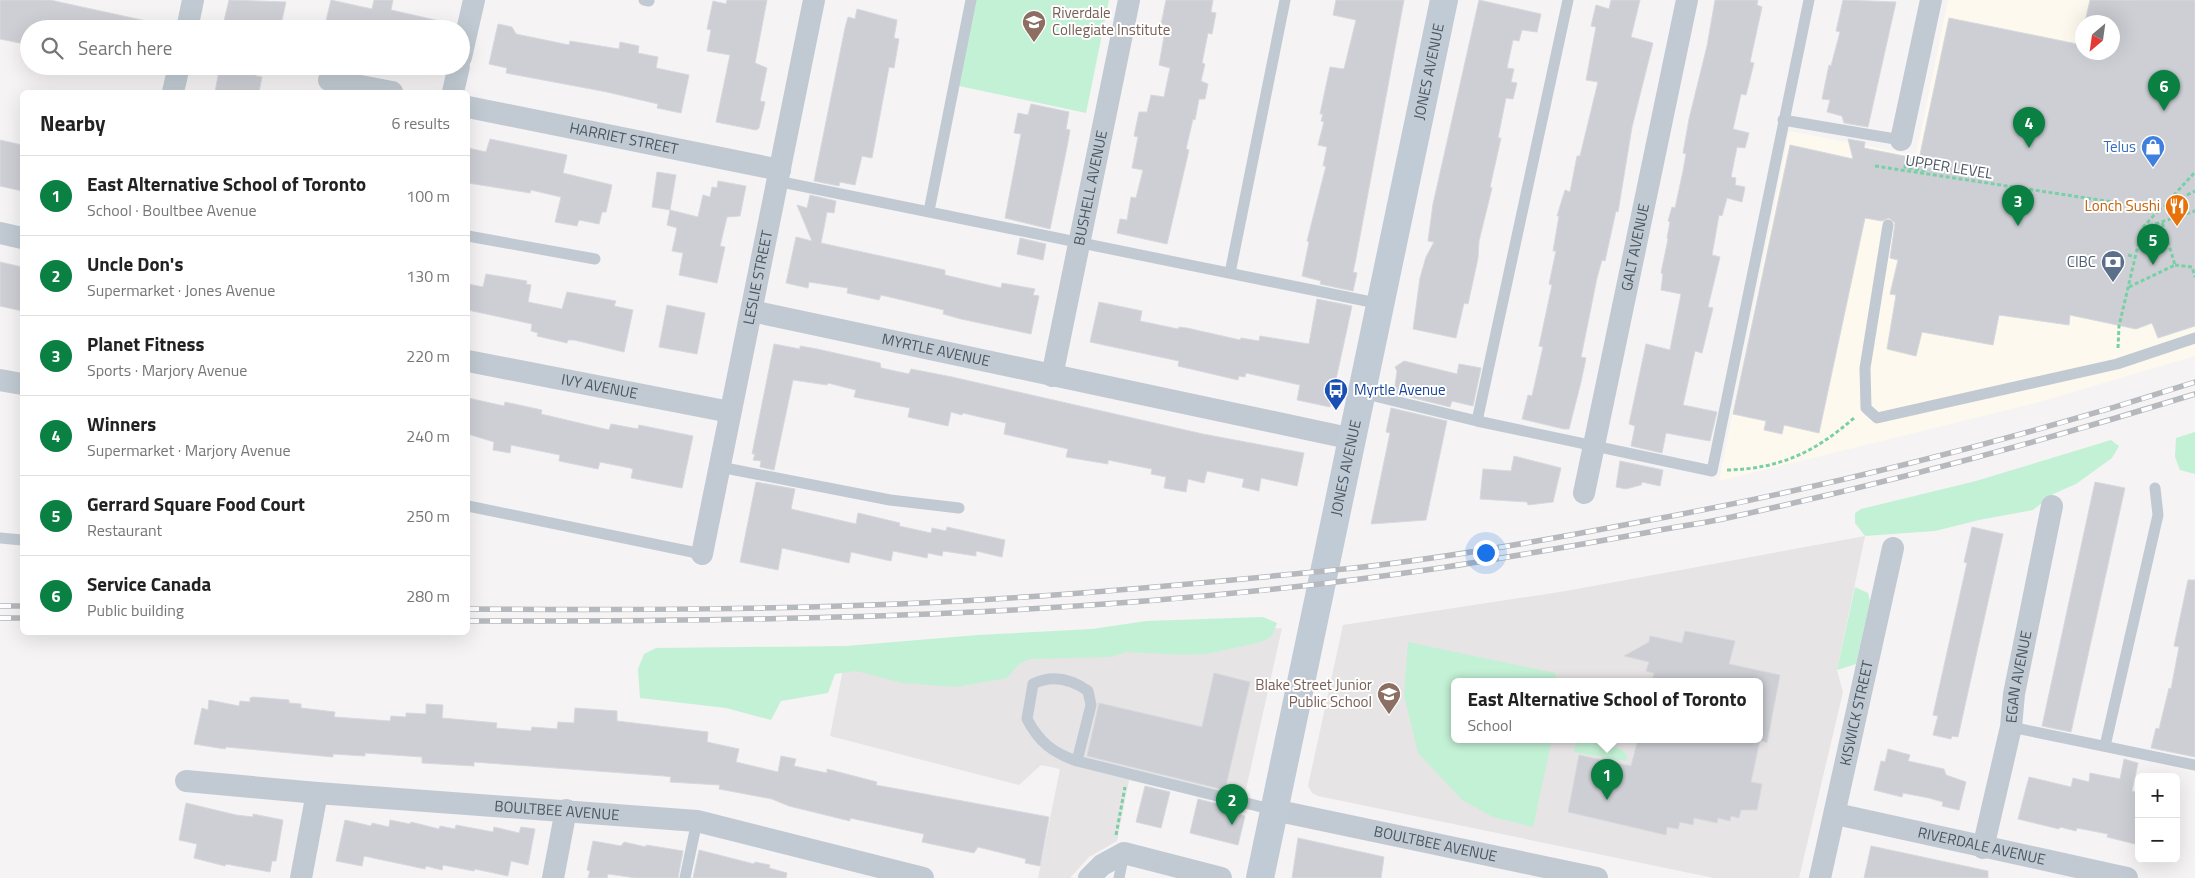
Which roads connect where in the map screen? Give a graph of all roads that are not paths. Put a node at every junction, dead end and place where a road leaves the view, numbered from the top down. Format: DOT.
graph roads {
  1 [pos="191,0"];
  2 [pos="474,0"];
  3 [pos="814,0"];
  4 [pos="971,0"];
  5 [pos="1129,0"];
  6 [pos="1286,0"];
  7 [pos="1444,0"];
  8 [pos="1568,0"];
  9 [pos="1687,0"];
  10 [pos="1809,0"];
  11 [pos="1931,0"];
  12 [pos="188,20"];
  13 [pos="469,20"];
  14 [pos="177,75"];
  15 [pos="457,75"];
  16 [pos="329,80"];
  17 [pos="173,90"];
  18 [pos="382,90"];
  19 [pos="453,90"];
  20 [pos="470,107"];
  21 [pos="1783,120"];
  22 [pos="1901,140"];
  23 [pos="778,175"];
  24 [pos="929,211"];
  25 [pos="1888,225"];
  26 [pos="0,233"];
  27 [pos="470,236"];
  28 [pos="20,238"];
  29 [pos="1080,242"];
  30 [pos="595,260"];
  31 [pos="1230,273"];
  32 [pos="1380,304"];
  33 [pos="752,311"];
  34 [pos="2195,338"];
  35 [pos="470,362"];
  36 [pos="1052,376"];
  37 [pos="0,380"];
  38 [pos="20,384"];
  39 [pos="1362,394"];
  40 [pos="730,412"];
  41 [pos="1477,421"];
  42 [pos="1353,439"];
  43 [pos="1594,446"];
  44 [pos="720,467"];
  45 [pos="2155,488"];
  46 [pos="1584,493"];
  47 [pos="470,506"];
  48 [pos="2052,506"];
  49 [pos="959,508"];
  50 [pos="0,538"];
  51 [pos="20,540"];
  52 [pos="1893,548"];
  53 [pos="702,554"];
  54 [pos="2011,728"];
  55 [pos="2105,746"];
  56 [pos="1077,761"];
  57 [pos="2195,765"];
  58 [pos="186,781"];
  59 [pos="317,793"];
  60 [pos="566,810"];
  61 [pos="1274,810"];
  62 [pos="1836,814"];
  63 [pos="697,821"];
  64 [pos="1983,848"];
  65 [pos="1119,863"];
  66 [pos="1536,872"];
  67 [pos="894,875"];
  68 [pos="301,878"];
  69 [pos="553,878"];
  70 [pos="685,878"];
  71 [pos="923,878"];
  72 [pos="1089,878"];
  73 [pos="1221,878"];
  74 [pos="1260,878"];
  75 [pos="1597,878"];
  76 [pos="1820,878"];
  77 [pos="2127,878"];
  1 -- 12 [label="street"];
  2 -- 13 [label="street"];
  3 -- 23 [label="street, LESLIE STREET"];
  4 -- 24 [label="lane"];
  5 -- 29 [label="street, BUSHELL AVENUE"];
  6 -- 31 [label="lane"];
  7 -- 32 [label="street, JONES AVENUE"];
  8 -- 41 [label="lane"];
  9 -- 43 [label="street, GALT AVENUE"];
  10 -- 21 [label="lane"];
  11 -- 22 [label="street"];
  14 -- 17 [label="street"];
  15 -- 19 [label="street"];
  16 -- 18 [label="street"];
  20 -- 23 [label="street, HARRIET STREET"];
  21 -- 22 [label="lane"];
  21 -- 43 [label="lane"];
  23 -- 24 [label="lane"];
  23 -- 33 [label="street, LESLIE STREET"];
  24 -- 29 [label="lane"];
  25 -- 34 [label="lane"];
  26 -- 28 [label="street"];
  27 -- 30 [label="lane"];
  29 -- 31 [label="lane"];
  29 -- 36 [label="street, BUSHELL AVENUE"];
  31 -- 32 [label="lane"];
  32 -- 39 [label="street, JONES AVENUE"];
  33 -- 36 [label="street, MYRTLE AVENUE"];
  33 -- 40 [label="street, LESLIE STREET"];
  35 -- 40 [label="street, IVY AVENUE"];
  36 -- 42 [label="street, MYRTLE AVENUE"];
  37 -- 38 [label="street"];
  39 -- 41 [label="lane"];
  39 -- 42 [label="street, JONES AVENUE"];
  40 -- 44 [label="street, LESLIE STREET"];
  41 -- 43 [label="lane"];
  42 -- 61 [label="street, JONES AVENUE"];
  43 -- 46 [label="street, GALT AVENUE"];
  44 -- 49 [label="lane"];
  44 -- 53 [label="street, LESLIE STREET"];
  45 -- 55 [label="lane"];
  47 -- 53 [label="lane"];
  48 -- 54 [label="street, EGAN AVENUE"];
  50 -- 51 [label="lane"];
  52 -- 62 [label="street, KISWICK STREET"];
  54 -- 55 [label="lane"];
  54 -- 64 [label="street, EGAN AVENUE"];
  55 -- 57 [label="lane"];
  56 -- 56 [label="lane"];
  56 -- 61 [label="lane"];
  58 -- 59 [label="street, BOULTBEE AVENUE"];
  59 -- 60 [label="street, BOULTBEE AVENUE"];
  59 -- 68 [label="street"];
  60 -- 63 [label="street, BOULTBEE AVENUE"];
  60 -- 69 [label="street"];
  61 -- 66 [label="street, BOULTBEE AVENUE"];
  61 -- 74 [label="street, JONES AVENUE"];
  62 -- 64 [label="street, RIVERDALE AVENUE"];
  62 -- 76 [label="street, KISWICK STREET"];
  63 -- 67 [label="street, BOULTBEE AVENUE"];
  63 -- 70 [label="lane"];
  64 -- 77 [label="street, RIVERDALE AVENUE"];
  65 -- 72 [label="street"];
  65 -- 73 [label="street"];
  66 -- 75 [label="street, BOULTBEE AVENUE"];
  67 -- 71 [label="street, BOULTBEE AVENUE"];
}
